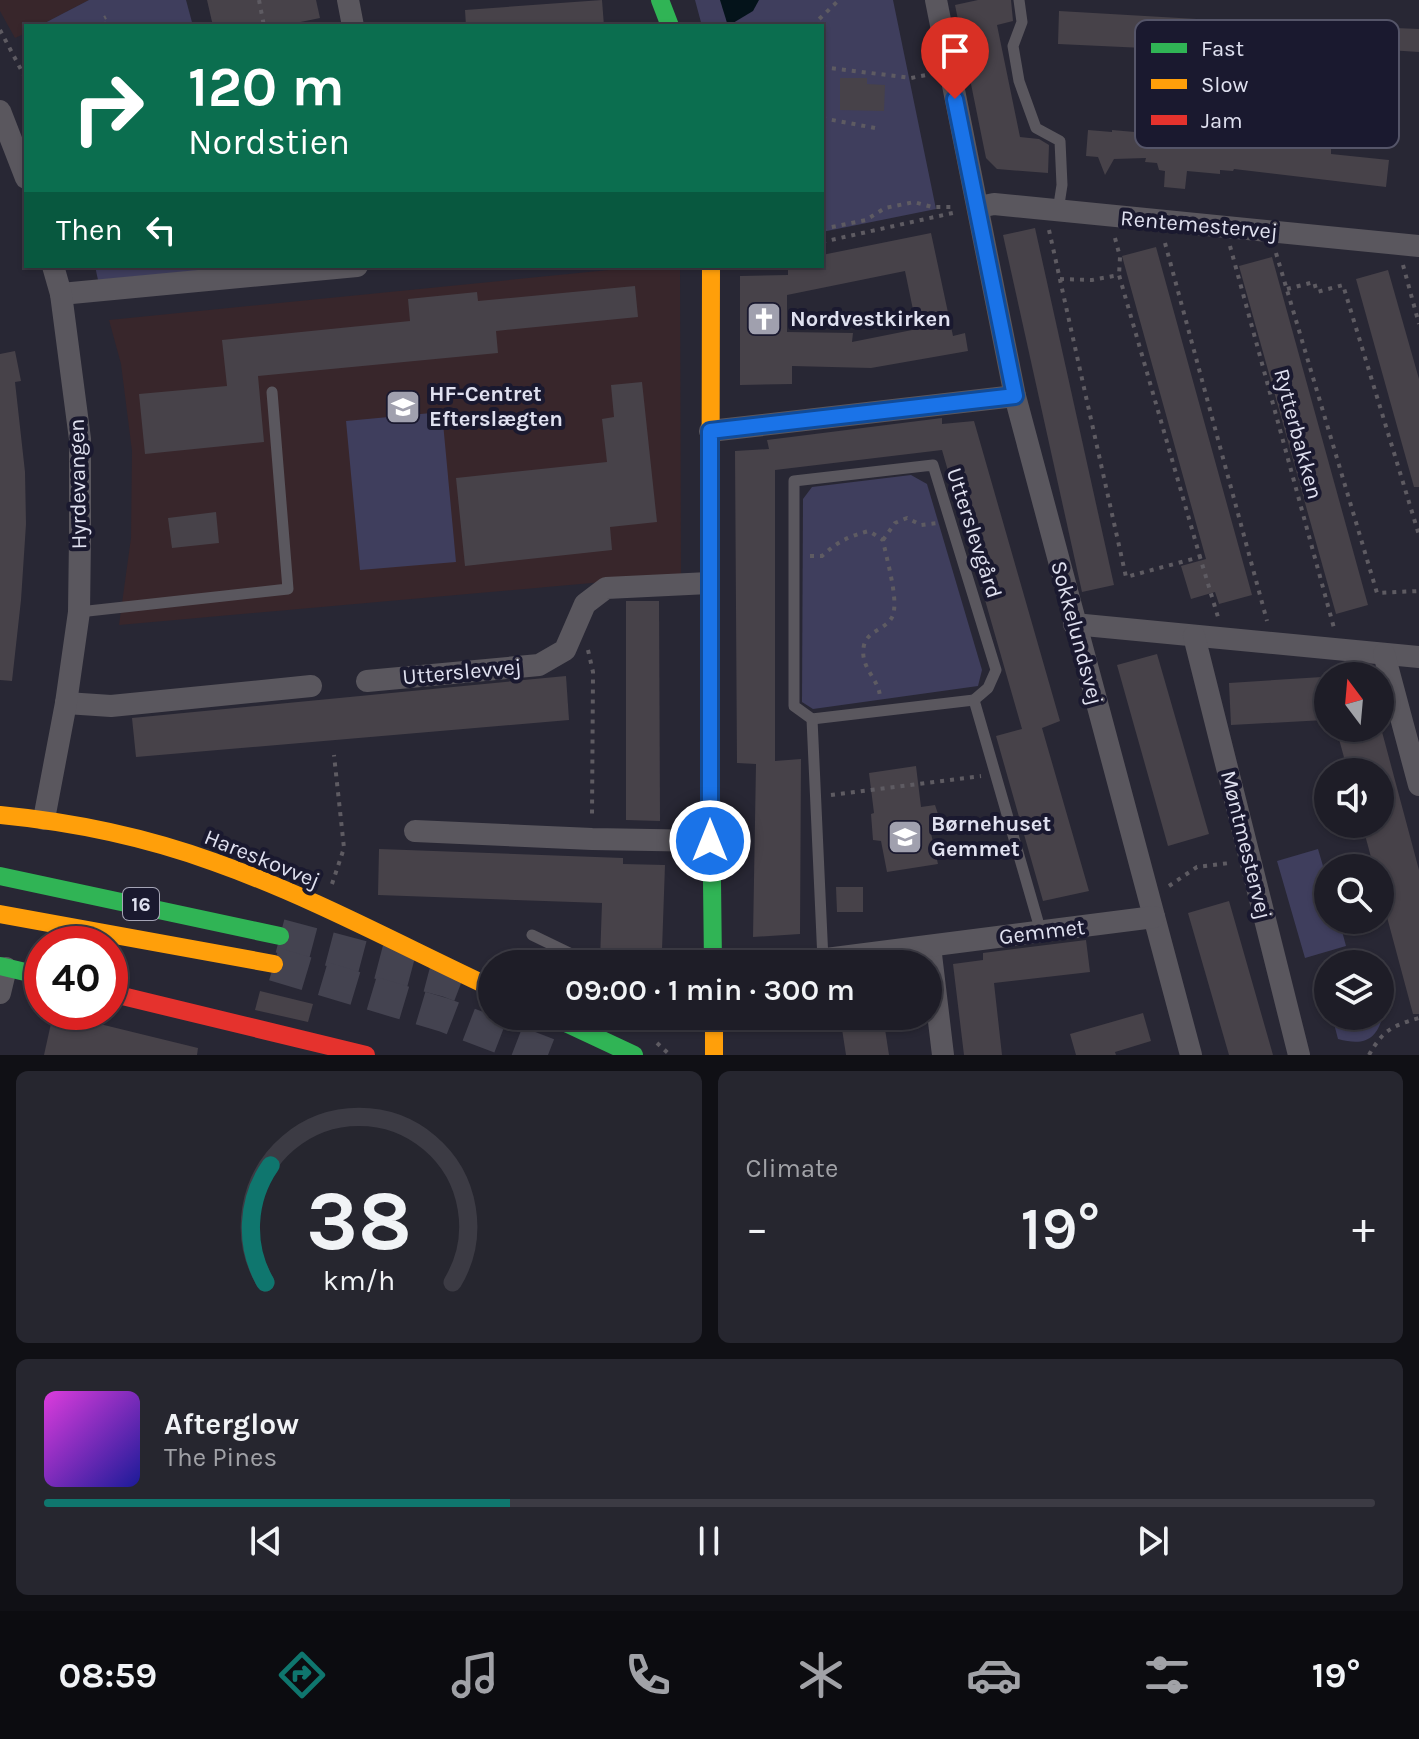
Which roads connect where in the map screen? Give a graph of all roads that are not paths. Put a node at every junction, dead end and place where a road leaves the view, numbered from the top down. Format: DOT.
graph roads {
  1 [pos="348,0"];
  2 [pos="660,0"];
  3 [pos="936,0"];
  4 [pos="1019,0"];
  5 [pos="353,24"];
  6 [pos="669,24"];
  7 [pos="0,111"];
  8 [pos="24,173"];
  9 [pos="979,207"];
  10 [pos="1051,210"];
  11 [pos="1408,245"];
  12 [pos="54,268"];
  13 [pos="336,268"];
  14 [pos="711,268"];
  15 [pos="61,294"];
  16 [pos="272,392"];
  17 [pos="1015,396"];
  18 [pos="710,431"];
  19 [pos="709,583"];
  20 [pos="79,612"];
  21 [pos="1074,624"];
  22 [pos="1194,636"];
  23 [pos="1384,654"];
  24 [pos="1419,657"];
  25 [pos="367,681"];
  26 [pos="311,686"];
  27 [pos="974,700"];
  28 [pos="66,703"];
  29 [pos="812,719"];
  30 [pos="1419,785"];
  31 [pos="0,815"];
  32 [pos="44,819"];
  33 [pos="415,831"];
  34 [pos="710,841"];
  35 [pos="0,876"];
  36 [pos="0,914"];
  37 [pos="1154,917"];
  38 [pos="1041,932"];
  39 [pos="532,935"];
  40 [pos="280,936"];
  41 [pos="930,946"];
  42 [pos="563,950"];
  43 [pos="713,950"];
  44 [pos="823,950"];
  45 [pos="899,950"];
  46 [pos="274,964"];
  47 [pos="3,967"];
  48 [pos="24,972"];
  49 [pos="478,981"];
  50 [pos="0,993"];
  51 [pos="128,997"];
  52 [pos="581,1030"];
  53 [pos="714,1030"];
  54 [pos="366,1055"];
  55 [pos="634,1055"];
  56 [pos="714,1055"];
  57 [pos="943,1055"];
  58 [pos="1191,1055"];
  59 [pos="1299,1055"];
  1 -- 5 [label="street"];
  2 -- 6 [label="street"];
  3 -- 9 [label="street, Sokkelundsvej"];
  4 -- 10 [label="lane"];
  7 -- 8 [label="street"];
  9 -- 10 [label="street, Rentemestervej"];
  9 -- 17 [label="street, Sokkelundsvej"];
  10 -- 11 [label="street, Rentemestervej"];
  12 -- 15 [label="street, Hyrdevangen"];
  13 -- 15 [label="street"];
  14 -- 18 [label="street"];
  15 -- 20 [label="street, Hyrdevangen"];
  16 -- 20 [label="lane"];
  17 -- 18 [label="street"];
  17 -- 21 [label="street, Sokkelundsvej"];
  18 -- 19 [label="street"];
  19 -- 25 [label="street, Utterslevvej"];
  19 -- 34 [label="street"];
  20 -- 28 [label="street, Hyrdevangen"];
  21 -- 22 [label="street"];
  21 -- 37 [label="street, Sokkelundsvej"];
  22 -- 23 [label="street"];
  22 -- 59 [label="street, Møntmestervej"];
  23 -- 24 [label="street"];
  23 -- 30 [label="street"];
  26 -- 28 [label="street"];
  27 -- 29 [label="lane"];
  27 -- 29 [label="lane, Utterslevgård"];
  27 -- 38 [label="lane"];
  28 -- 32 [label="street, Hyrdevangen"];
  29 -- 44 [label="lane, Utterslevgård"];
  31 -- 32 [label="street, Hareskovvej"];
  32 -- 49 [label="street, Hareskovvej"];
  33 -- 34 [label="street"];
  34 -- 43 [label="street"];
  35 -- 40 [label="street, 16"];
  36 -- 46 [label="street, 16"];
  37 -- 38 [label="street, Gemmet"];
  37 -- 58 [label="street, Sokkelundsvej"];
  38 -- 41 [label="street, Gemmet"];
  39 -- 42 [label="lane"];
  41 -- 45 [label="street, Gemmet"];
  41 -- 57 [label="street"];
  47 -- 48 [label="street"];
  47 -- 50 [label="street"];
  51 -- 54 [label="street"];
  52 -- 55 [label="street"];
  53 -- 56 [label="street"];
}
